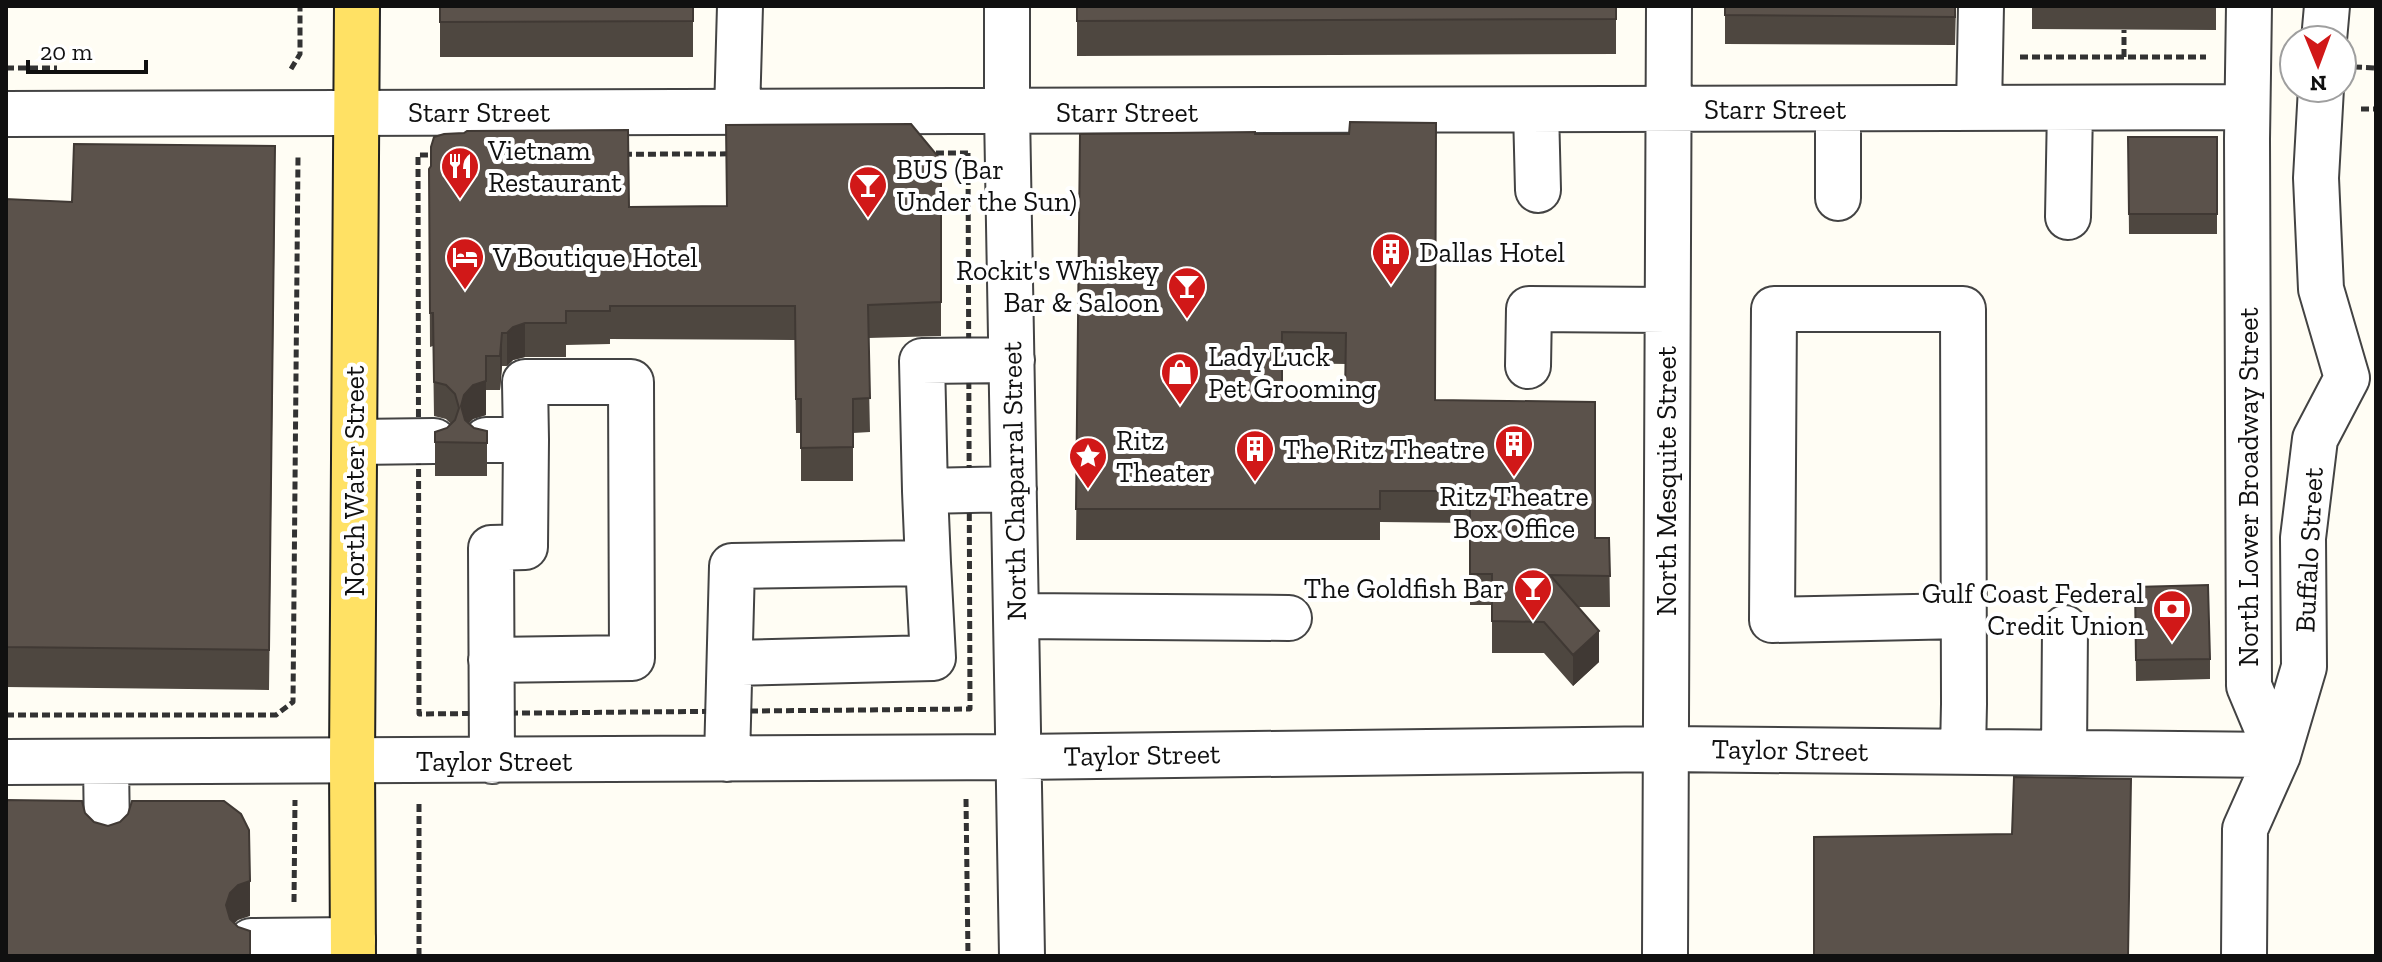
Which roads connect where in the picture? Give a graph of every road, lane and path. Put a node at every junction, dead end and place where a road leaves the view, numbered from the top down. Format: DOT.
graph roads {
  1 [pos="300,6"];
  2 [pos="357,6"];
  3 [pos="740,6"];
  4 [pos="1007,6"];
  5 [pos="1669,6"];
  6 [pos="1981,6"];
  7 [pos="2249,6"];
  8 [pos="2124,30"];
  9 [pos="2007,56"];
  10 [pos="2124,57"];
  11 [pos="2214,57"];
  12 [pos="6,68"];
  13 [pos="70,68"];
  14 [pos="276,69"];
  15 [pos="2327,104"];
  16 [pos="2247,107"];
  17 [pos="1979,108"];
  18 [pos="2070,108"];
  19 [pos="1838,109"];
  20 [pos="1536,110"];
  21 [pos="1668,110"];
  22 [pos="1007,112"];
  23 [pos="356,113"];
  24 [pos="737,113"];
  25 [pos="6,114"];
  26 [pos="298,157"];
  27 [pos="1538,190"];
  28 [pos="1838,198"];
  29 [pos="2068,217"];
  30 [pos="1667,310"];
  31 [pos="990,360"];
  32 [pos="1528,366"];
  33 [pos="2361,379"];
  34 [pos="426,441"];
  35 [pos="355,442"];
  36 [pos="969,489"];
  37 [pos="1014,489"];
  38 [pos="925,491"];
  39 [pos="928,563"];
  40 [pos="1017,616"];
  41 [pos="1963,616"];
  42 [pos="1289,618"];
  43 [pos="2065,628"];
  44 [pos="491,660"];
  45 [pos="731,663"];
  46 [pos="729,711"];
  47 [pos="492,713"];
  48 [pos="6,715"];
  49 [pos="1665,749"];
  50 [pos="1963,751"];
  51 [pos="2064,752"];
  52 [pos="2278,755"];
  53 [pos="1019,757"];
  54 [pos="727,759"];
  55 [pos="492,761"];
  56 [pos="6,762"];
  57 [pos="106,762"];
  58 [pos="352,762"];
  59 [pos="966,798"];
  60 [pos="419,799"];
  61 [pos="295,800"];
  62 [pos="107,836"];
  63 [pos="251,941"];
  64 [pos="294,941"];
  65 [pos="353,948"];
  66 [pos="419,956"];
  67 [pos="968,956"];
  68 [pos="1022,956"];
  69 [pos="1665,956"];
  70 [pos="2244,956"];
  1 -- 14 [label="path"];
  2 -- 23 [label="main road, North Water Street"];
  3 -- 24 [label="street"];
  4 -- 22 [label="street, North Chaparral Street"];
  5 -- 21 [label="street, North Mesquite Street"];
  6 -- 17 [label="street"];
  7 -- 16 [label="street, North Lower Broadway Street"];
  8 -- 10 [label="path"];
  9 -- 10 [label="path"];
  10 -- 11 [label="path"];
  12 -- 13 [label="path"];
  15 -- 33 [label="street"];
  16 -- 18 [label="street, Starr Street"];
  16 -- 52 [label="street, North Lower Broadway Street"];
  17 -- 18 [label="street, Starr Street"];
  17 -- 19 [label="street, Starr Street"];
  18 -- 29 [label="street"];
  19 -- 21 [label="street, Starr Street"];
  19 -- 28 [label="street"];
  20 -- 21 [label="street, Starr Street"];
  20 -- 22 [label="street, Starr Street"];
  20 -- 27 [label="street"];
  21 -- 30 [label="street, North Mesquite Street"];
  22 -- 24 [label="street, Starr Street"];
  22 -- 31 [label="street, North Chaparral Street"];
  23 -- 24 [label="street, Starr Street"];
  23 -- 25 [label="street, Starr Street"];
  23 -- 35 [label="main road, North Water Street"];
  26 -- 48 [label="path"];
  30 -- 32 [label="street"];
  30 -- 49 [label="street, North Mesquite Street"];
  31 -- 34 [label="path"];
  31 -- 36 [label="path"];
  31 -- 37 [label="street, North Chaparral Street"];
  31 -- 38 [label="street"];
  33 -- 52 [label="street, Buffalo Street"];
  34 -- 35 [label="street"];
  34 -- 47 [label="path"];
  35 -- 58 [label="main road, North Water Street"];
  36 -- 37 [label="street"];
  36 -- 38 [label="street"];
  36 -- 46 [label="path"];
  37 -- 40 [label="street, North Chaparral Street"];
  38 -- 39 [label="street"];
  39 -- 45 [label="street"];
  39 -- 45 [label="street"];
  40 -- 42 [label="street"];
  40 -- 53 [label="street, North Chaparral Street"];
  41 -- 41 [label="street"];
  41 -- 50 [label="street"];
  43 -- 51 [label="street"];
  44 -- 44 [label="street"];
  44 -- 47 [label="street"];
  45 -- 46 [label="street"];
  46 -- 47 [label="path"];
  46 -- 54 [label="street"];
  47 -- 55 [label="street"];
  49 -- 50 [label="street, Taylor Street"];
  49 -- 53 [label="street, Taylor Street"];
  49 -- 69 [label="street, North Mesquite Street"];
  50 -- 51 [label="street, Taylor Street"];
  51 -- 52 [label="street, Taylor Street"];
  52 -- 70 [label="street"];
  53 -- 54 [label="street, Taylor Street"];
  53 -- 68 [label="street, North Chaparral Street"];
  54 -- 55 [label="street, Taylor Street"];
  55 -- 58 [label="street, Taylor Street"];
  56 -- 57 [label="street, Taylor Street"];
  57 -- 58 [label="street, Taylor Street"];
  57 -- 62 [label="street"];
  58 -- 65 [label="main road, North Water Street"];
  59 -- 67 [label="path"];
  60 -- 66 [label="path"];
  61 -- 64 [label="path"];
  63 -- 64 [label="street"];
  64 -- 65 [label="street"];
}
